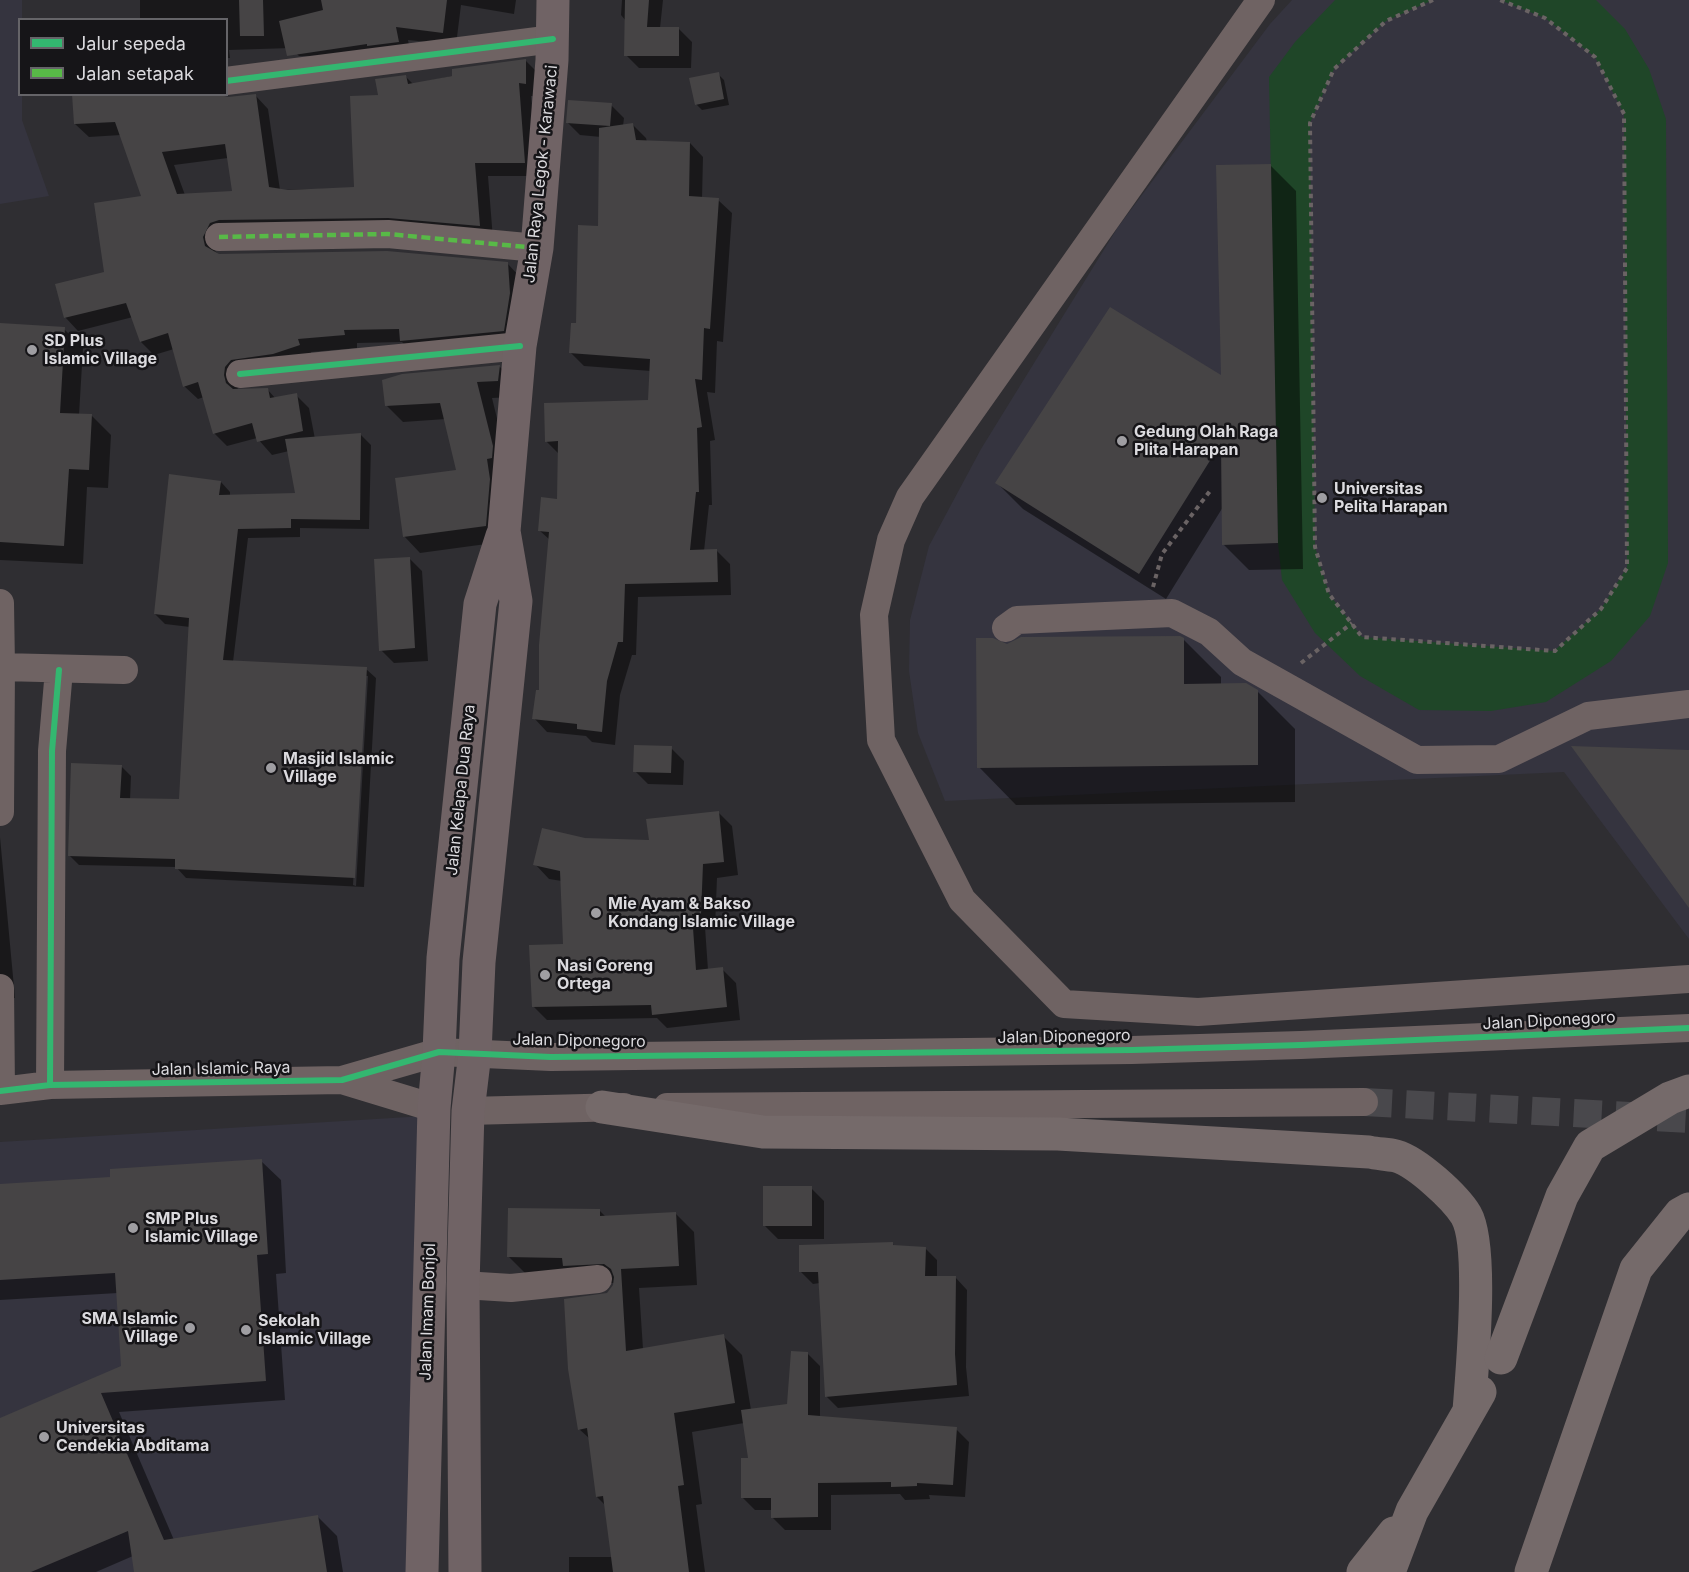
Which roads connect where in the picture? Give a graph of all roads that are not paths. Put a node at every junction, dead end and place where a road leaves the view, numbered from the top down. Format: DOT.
graph roads {
  1 [pos="553,0"];
  2 [pos="1261,0"];
  3 [pos="553,39"];
  4 [pos="228,81"];
  5 [pos="219,237"];
  6 [pos="537,248"];
  7 [pos="520,346"];
  8 [pos="240,374"];
  9 [pos="504,531"];
  10 [pos="0,603"];
  11 [pos="1006,628"];
  12 [pos="1,667"];
  13 [pos="59,670"];
  14 [pos="124,670"];
  15 [pos="1689,704"];
  16 [pos="461,782"];
  17 [pos="496,784"];
  18 [pos="0,812"];
  19 [pos="1689,979"];
  20 [pos="0,988"];
  21 [pos="1689,1028"];
  22 [pos="440,1052"];
  23 [pos="474,1053"];
  24 [pos="342,1080"];
  25 [pos="50,1085"];
  26 [pos="1,1091"];
  27 [pos="1689,1091"];
  28 [pos="1364,1102"];
  29 [pos="602,1107"];
  30 [pos="434,1108"];
  31 [pos="468,1111"];
  32 [pos="1689,1209"];
  33 [pos="598,1279"];
  34 [pos="463,1285"];
  35 [pos="1469,1412"];
  36 [pos="1412,1511"];
  37 [pos="422,1572"];
  38 [pos="465,1572"];
  39 [pos="1363,1572"];
  40 [pos="1389,1572"];
  41 [pos="1531,1572"];
  1 -- 3 [label="main road, Jalan Raya Legok - Karawaci"];
  2 -- 19 [label="street"];
  3 -- 4 [label="street"];
  3 -- 6 [label="main road, Jalan Raya Legok - Karawaci"];
  5 -- 6 [label="street"];
  6 -- 7 [label="main road, Jalan Raya Legok - Karawaci"];
  7 -- 8 [label="street"];
  7 -- 9 [label="main road, Jalan Kelapa Dua Raya"];
  9 -- 16 [label="main road, Jalan Kelapa Dua Raya"];
  9 -- 17 [label="main road, Jalan Kelapa Dua Raya"];
  10 -- 12 [label="street"];
  11 -- 15 [label="street"];
  12 -- 13 [label="street"];
  12 -- 18 [label="street"];
  13 -- 14 [label="street"];
  13 -- 25 [label="street"];
  16 -- 17 [label="main road"];
  16 -- 22 [label="main road, Jalan Kelapa Dua Raya"];
  17 -- 23 [label="main road, Jalan Kelapa Dua Raya"];
  20 -- 26 [label="street"];
  21 -- 23 [label="street, Jalan Diponegoro"];
  22 -- 23 [label="street, Jalan Diponegoro"];
  22 -- 24 [label="street, Jalan Islamic Raya"];
  22 -- 30 [label="main road, Jalan Imam Bonjol"];
  23 -- 31 [label="main road, Jalan Imam Bonjol"];
  24 -- 25 [label="street, Jalan Islamic Raya"];
  24 -- 30 [label="street, Jalan Islamic Raya"];
  25 -- 26 [label="street, Jalan Islamic Raya"];
  27 -- 35 [label="highway, bridge"];
  28 -- 29 [label="street"];
  29 -- 31 [label="street"];
  29 -- 35 [label="highway"];
  30 -- 37 [label="main road, Jalan Imam Bonjol"];
  31 -- 34 [label="main road, Jalan Imam Bonjol"];
  32 -- 41 [label="highway"];
  33 -- 34 [label="street"];
  34 -- 38 [label="main road, Jalan Imam Bonjol"];
  35 -- 36 [label="highway"];
  36 -- 39 [label="highway"];
  36 -- 40 [label="highway"];
}
